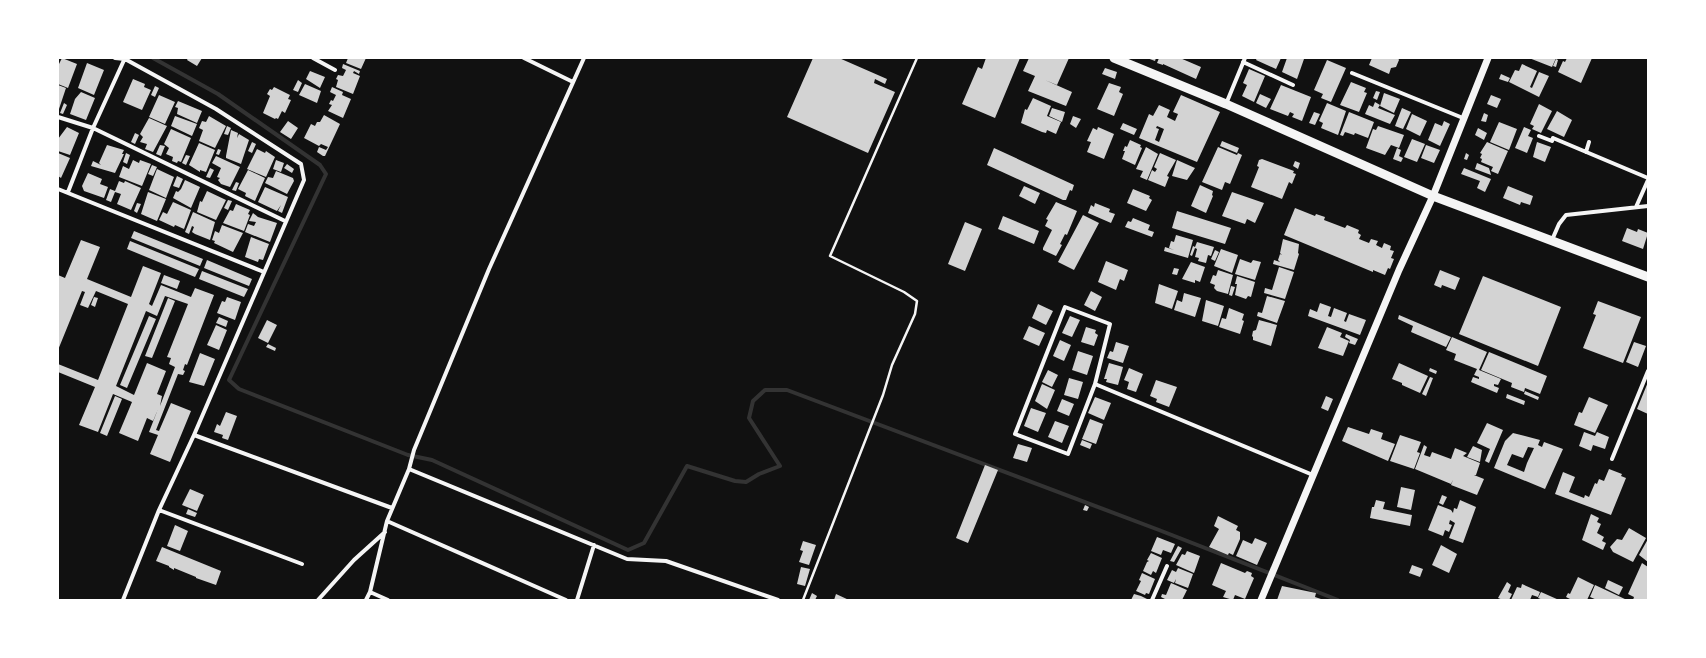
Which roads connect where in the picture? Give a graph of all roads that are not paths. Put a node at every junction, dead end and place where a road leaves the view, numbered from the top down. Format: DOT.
graph roads {
  1 [pos="115,58"];
  2 [pos="313,58"];
  3 [pos="524,58"];
  4 [pos="584,58"];
  5 [pos="1114,58"];
  6 [pos="1488,58"];
  7 [pos="125,59"];
  8 [pos="1244,60"];
  9 [pos="335,70"];
  10 [pos="1352,73"];
  11 [pos="573,82"];
  12 [pos="1293,85"];
  13 [pos="1226,104"];
  14 [pos="58,117"];
  15 [pos="1463,118"];
  16 [pos="93,128"];
  17 [pos="1539,136"];
  18 [pos="1590,142"];
  19 [pos="1586,152"];
  20 [pos="1648,179"];
  21 [pos="58,189"];
  22 [pos="68,192"];
  23 [pos="1433,196"];
  24 [pos="1648,206"];
  25 [pos="1636,207"];
  26 [pos="285,222"];
  27 [pos="1552,241"];
  28 [pos="264,272"];
  29 [pos="1648,277"];
  30 [pos="1648,371"];
  31 [pos="1095,384"];
  32 [pos="194,435"];
  33 [pos="1612,459"];
  34 [pos="409,469"];
  35 [pos="1313,475"];
  36 [pos="392,508"];
  37 [pos="159,510"];
  38 [pos="387,521"];
  39 [pos="385,532"];
  40 [pos="594,545"];
  41 [pos="302,564"];
  42 [pos="1167,566"];
  43 [pos="370,592"];
  44 [pos="123,600"];
  45 [pos="318,600"];
  46 [pos="366,600"];
  47 [pos="388,600"];
  48 [pos="566,600"];
  49 [pos="577,600"];
  50 [pos="778,600"];
  51 [pos="1152,600"];
  52 [pos="1261,600"];
  1 -- 7 [label="street"];
  2 -- 9 [label="street"];
  3 -- 11 [label="street"];
  4 -- 11 [label="street"];
  5 -- 13 [label="main road"];
  6 -- 15 [label="street"];
  7 -- 16 [label="street"];
  7 -- 26 [label="street"];
  8 -- 12 [label="street"];
  8 -- 13 [label="street"];
  10 -- 15 [label="street"];
  11 -- 34 [label="street"];
  13 -- 23 [label="main road"];
  14 -- 16 [label="street"];
  15 -- 23 [label="street"];
  16 -- 22 [label="street"];
  16 -- 26 [label="street"];
  17 -- 19 [label="street"];
  18 -- 19 [label="street"];
  19 -- 20 [label="street"];
  20 -- 25 [label="street"];
  21 -- 22 [label="street"];
  22 -- 28 [label="street"];
  23 -- 27 [label="main road"];
  23 -- 35 [label="street"];
  24 -- 25 [label="street"];
  25 -- 27 [label="street"];
  26 -- 28 [label="street"];
  27 -- 29 [label="main road"];
  28 -- 32 [label="street"];
  30 -- 33 [label="street"];
  31 -- 31 [label="street"];
  31 -- 35 [label="street"];
  32 -- 36 [label="street"];
  32 -- 37 [label="street"];
  34 -- 36 [label="street"];
  34 -- 40 [label="street"];
  35 -- 52 [label="street"];
  36 -- 38 [label="street"];
  37 -- 41 [label="street"];
  37 -- 44 [label="street"];
  38 -- 39 [label="street"];
  38 -- 48 [label="street"];
  39 -- 43 [label="street"];
  39 -- 45 [label="street"];
  40 -- 49 [label="street"];
  40 -- 50 [label="street"];
  42 -- 51 [label="street"];
  43 -- 46 [label="street"];
  43 -- 47 [label="street"];
}
